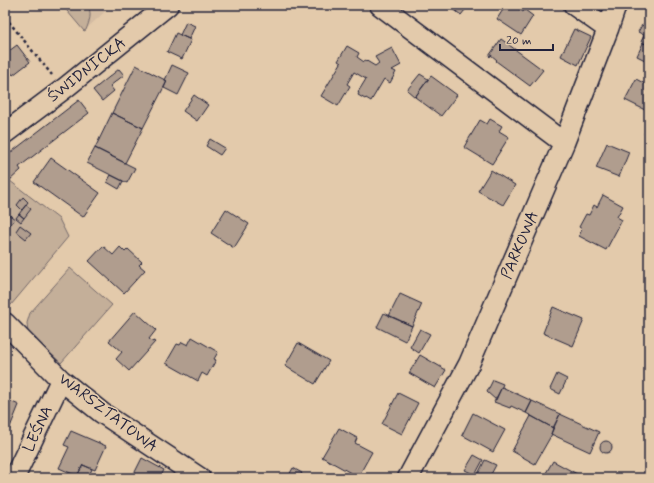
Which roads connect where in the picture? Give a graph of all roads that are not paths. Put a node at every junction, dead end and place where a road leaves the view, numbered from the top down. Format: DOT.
graph roads {
  1 [pos="168,5"];
  2 [pos="380,5"];
  3 [pos="574,5"];
  4 [pos="616,5"];
  5 [pos="608,29"];
  6 [pos="5,132"];
  7 [pos="564,143"];
  8 [pos="5,323"];
  9 [pos="61,380"];
  10 [pos="14,478"];
  11 [pos="200,478"];
  12 [pos="408,478"];
  1 -- 6 [label="street, ŚWIDNICKA"];
  2 -- 7 [label="street"];
  3 -- 5 [label="street"];
  4 -- 5 [label="street, PARKOWA"];
  5 -- 7 [label="street, PARKOWA"];
  7 -- 12 [label="street, PARKOWA"];
  8 -- 9 [label="street, WARSZTATOWA"];
  9 -- 10 [label="street, LEŚNA"];
  9 -- 11 [label="street, WARSZTATOWA"];
}
